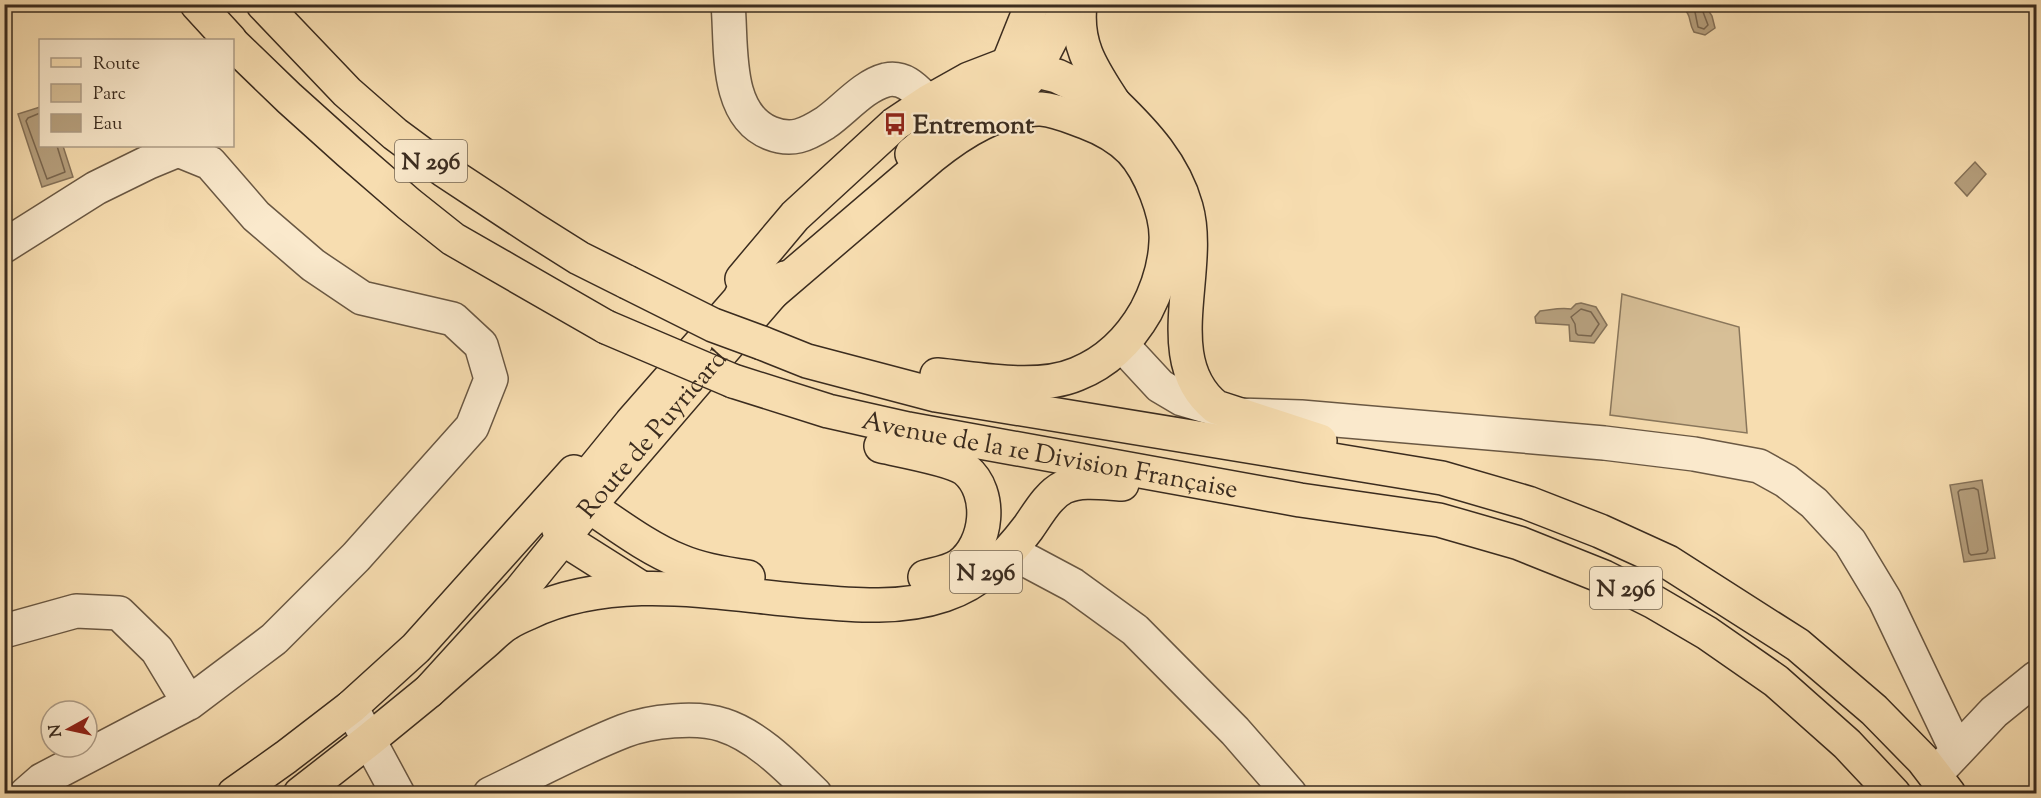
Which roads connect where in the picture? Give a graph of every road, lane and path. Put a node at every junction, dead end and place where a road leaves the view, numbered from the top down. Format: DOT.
graph roads {
  1 [pos="197,4"];
  2 [pos="263,4"];
  3 [pos="729,4"];
  4 [pos="1032,4"];
  5 [pos="1069,4"];
  6 [pos="1080,4"];
  7 [pos="229,39"];
  8 [pos="234,44"];
  9 [pos="1020,85"];
  10 [pos="928,102"];
  11 [pos="1114,103"];
  12 [pos="4,246"];
  13 [pos="761,257"];
  14 [pos="765,299"];
  15 [pos="1122,345"];
  16 [pos="807,361"];
  17 [pos="728,388"];
  18 [pos="1236,415"];
  19 [pos="1442,478"];
  20 [pos="1300,500"];
  21 [pos="570,518"];
  22 [pos="967,556"];
  23 [pos="1002,558"];
  24 [pos="641,588"];
  25 [pos="4,631"];
  26 [pos="2037,678"];
  27 [pos="429,691"];
  28 [pos="189,703"];
  29 [pos="360,723"];
  30 [pos="1957,751"];
  31 [pos="1942,784"];
  32 [pos="26,794"];
  33 [pos="234,794"];
  34 [pos="260,794"];
  35 [pos="300,794"];
  36 [pos="398,794"];
  37 [pos="490,794"];
  38 [pos="815,794"];
  39 [pos="1290,794"];
  40 [pos="1894,794"];
  1 -- 7 [label="main road, Avenue de la 1e Division Française / N 296"];
  2 -- 16 [label="main road, Avenue de la 1e Division Française / N 296, bridge"];
  3 -- 10 [label="street"];
  4 -- 9 [label="main road"];
  5 -- 9 [label="main road"];
  6 -- 11 [label="main road"];
  8 -- 17 [label="main road, Avenue de la 1e Division Française / N 296, bridge"];
  9 -- 10 [label="main road"];
  9 -- 11 [label="main road"];
  9 -- 14 [label="main road"];
  9 -- 14 [label="main road, Route de Puyricard"];
  9 -- 15 [label="main road"];
  10 -- 13 [label="main road"];
  11 -- 18 [label="main road"];
  12 -- 28 [label="street"];
  13 -- 21 [label="main road"];
  13 -- 29 [label="main road, Route de Puyricard"];
  14 -- 21 [label="main road, Route de Puyricard"];
  15 -- 16 [label="main road"];
  15 -- 18 [label="street"];
  16 -- 19 [label="main road, Avenue de la 1e Division Française / N 296"];
  17 -- 20 [label="main road, Avenue de la 1e Division Française / N 296"];
  17 -- 22 [label="main road"];
  18 -- 19 [label="main road"];
  18 -- 30 [label="street"];
  19 -- 31 [label="main road, Avenue de la 1e Division Française / N 296"];
  20 -- 23 [label="main road, N 296"];
  20 -- 40 [label="main road, Avenue de la 1e Division Française / N 296"];
  21 -- 22 [label="main road"];
  21 -- 24 [label="main road, N 296"];
  21 -- 27 [label="main road, Route de Puyricard"];
  21 -- 29 [label="main road"];
  22 -- 23 [label="street"];
  23 -- 24 [label="main road, N 296"];
  23 -- 39 [label="street"];
  24 -- 27 [label="main road"];
  25 -- 28 [label="street"];
  26 -- 30 [label="street"];
  27 -- 29 [label="main road, Route de Puyricard"];
  28 -- 32 [label="street"];
  29 -- 33 [label="main road, Route de Puyricard"];
  29 -- 34 [label="main road"];
  29 -- 35 [label="main road, Route de Puyricard"];
  29 -- 36 [label="street"];
  30 -- 31 [label="street"];
  37 -- 38 [label="street"];
}
